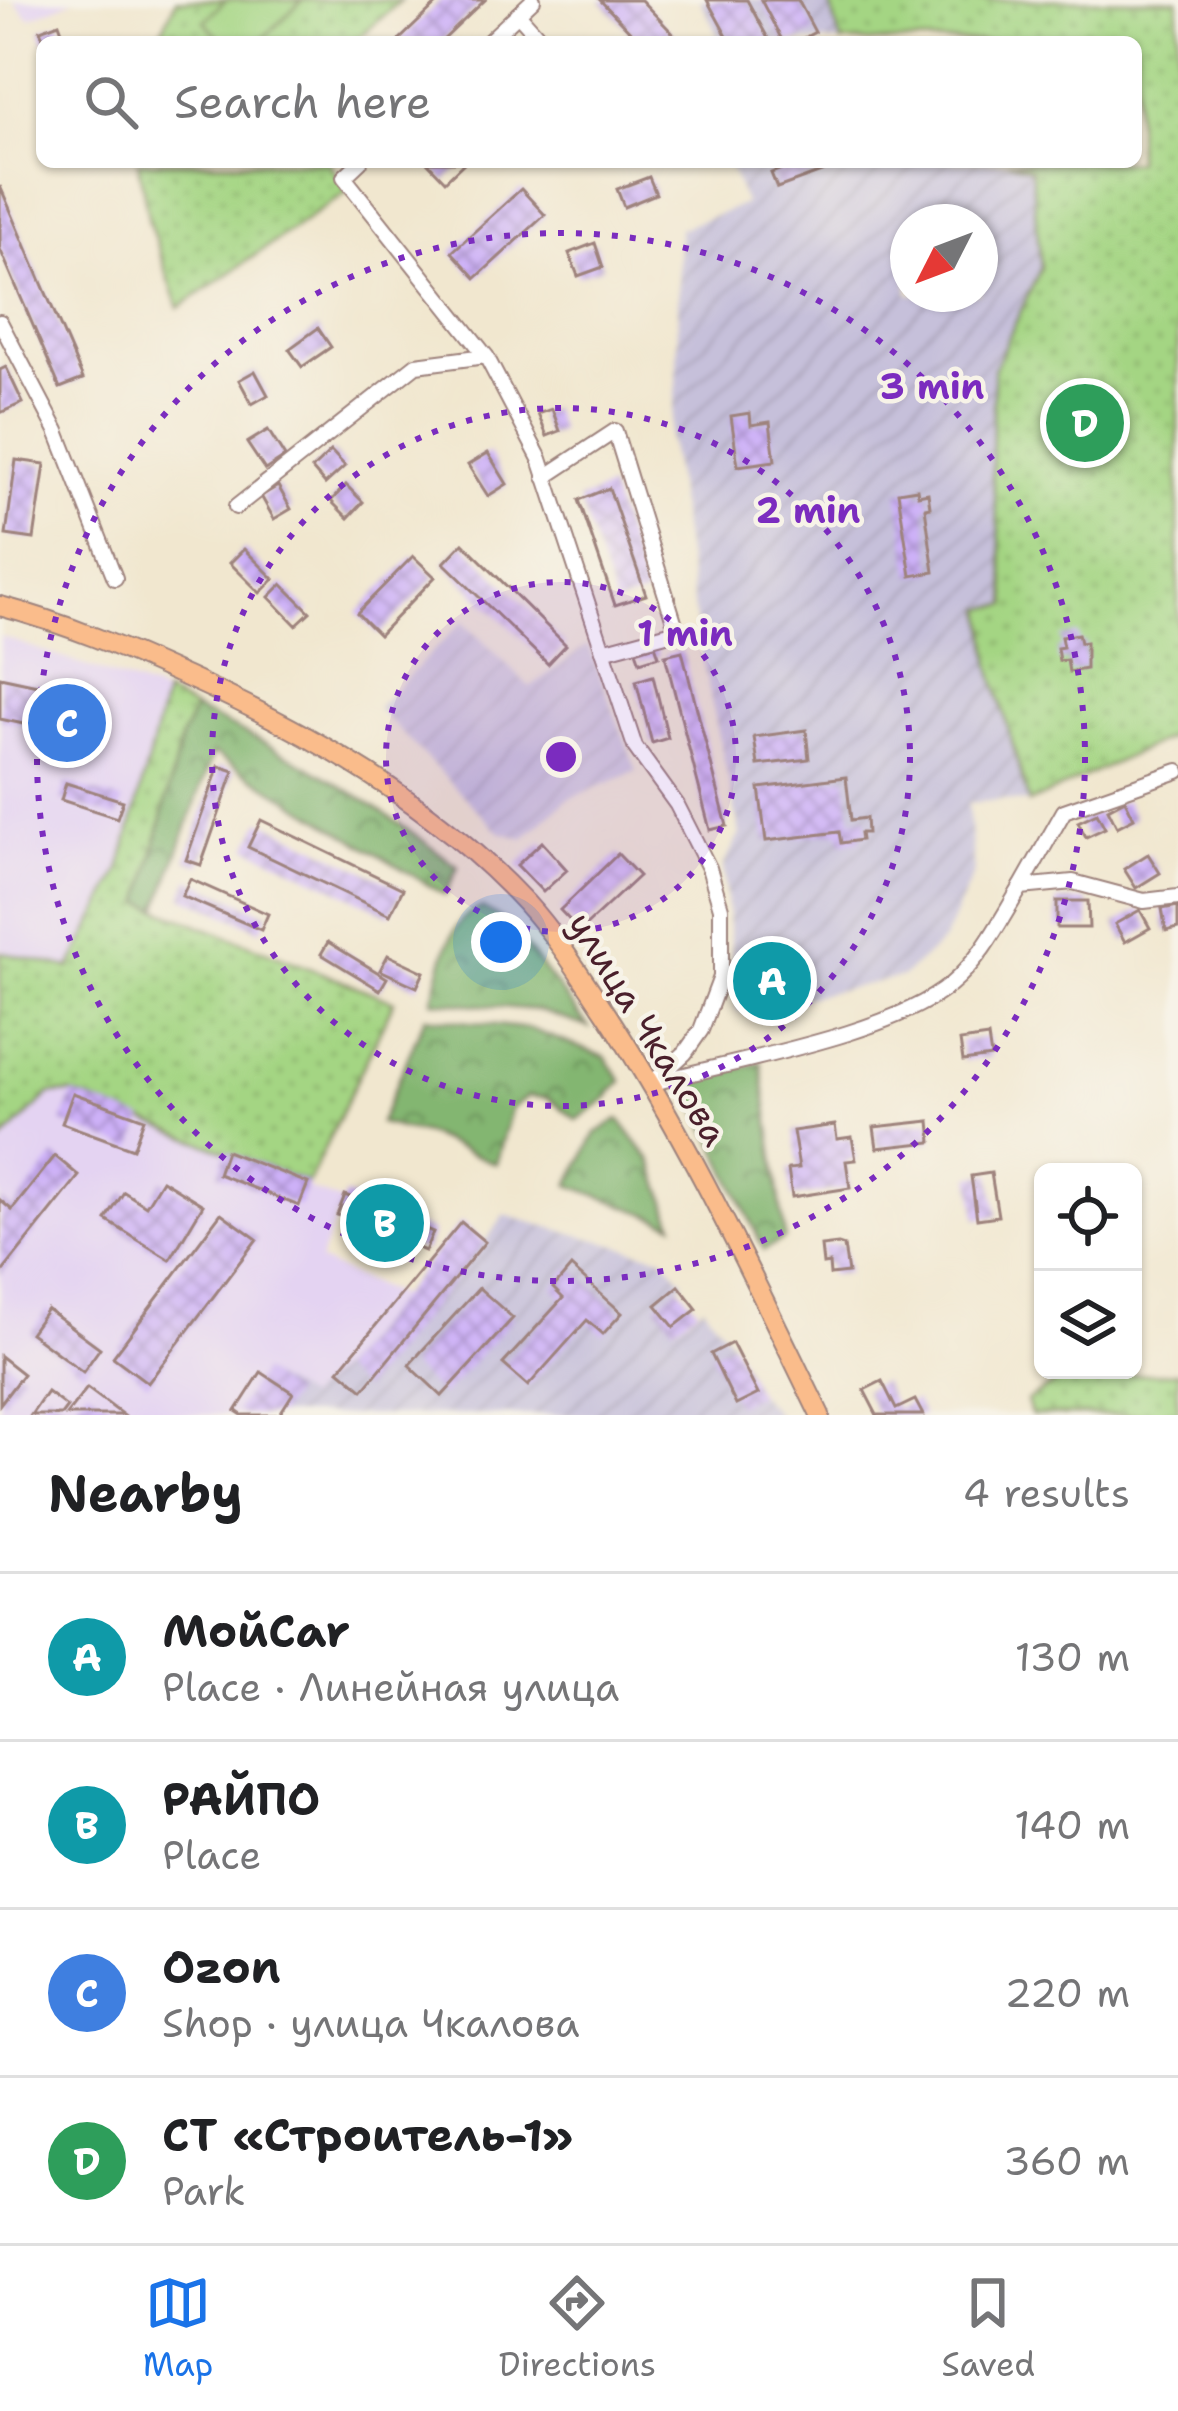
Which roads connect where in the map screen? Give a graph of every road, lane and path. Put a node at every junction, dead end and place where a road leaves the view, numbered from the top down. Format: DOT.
graph roads {
  1 [pos="533,0"];
  2 [pos="518,14"];
  3 [pos="494,36"];
  4 [pos="538,36"];
  5 [pos="354,168"];
  6 [pos="0,322"];
  7 [pos="486,356"];
  8 [pos="545,477"];
  9 [pos="236,508"];
  10 [pos="116,578"];
  11 [pos="0,606"];
  12 [pos="603,651"];
  13 [pos="1178,771"];
  14 [pos="1021,887"];
  15 [pos="1178,897"];
  16 [pos="652,1083"];
  17 [pos="820,1415"];
  1 -- 2 [label="street"];
  2 -- 3 [label="street"];
  2 -- 4 [label="street"];
  5 -- 7 [label="street"];
  6 -- 10 [label="street"];
  7 -- 8 [label="street"];
  7 -- 9 [label="street"];
  8 -- 12 [label="street"];
  8 -- 12 [label="street"];
  11 -- 16 [label="main road, улица Чкалова"];
  12 -- 16 [label="street"];
  13 -- 14 [label="street"];
  14 -- 15 [label="street"];
  14 -- 16 [label="street"];
  16 -- 17 [label="main road, улица Чкалова"];
}
